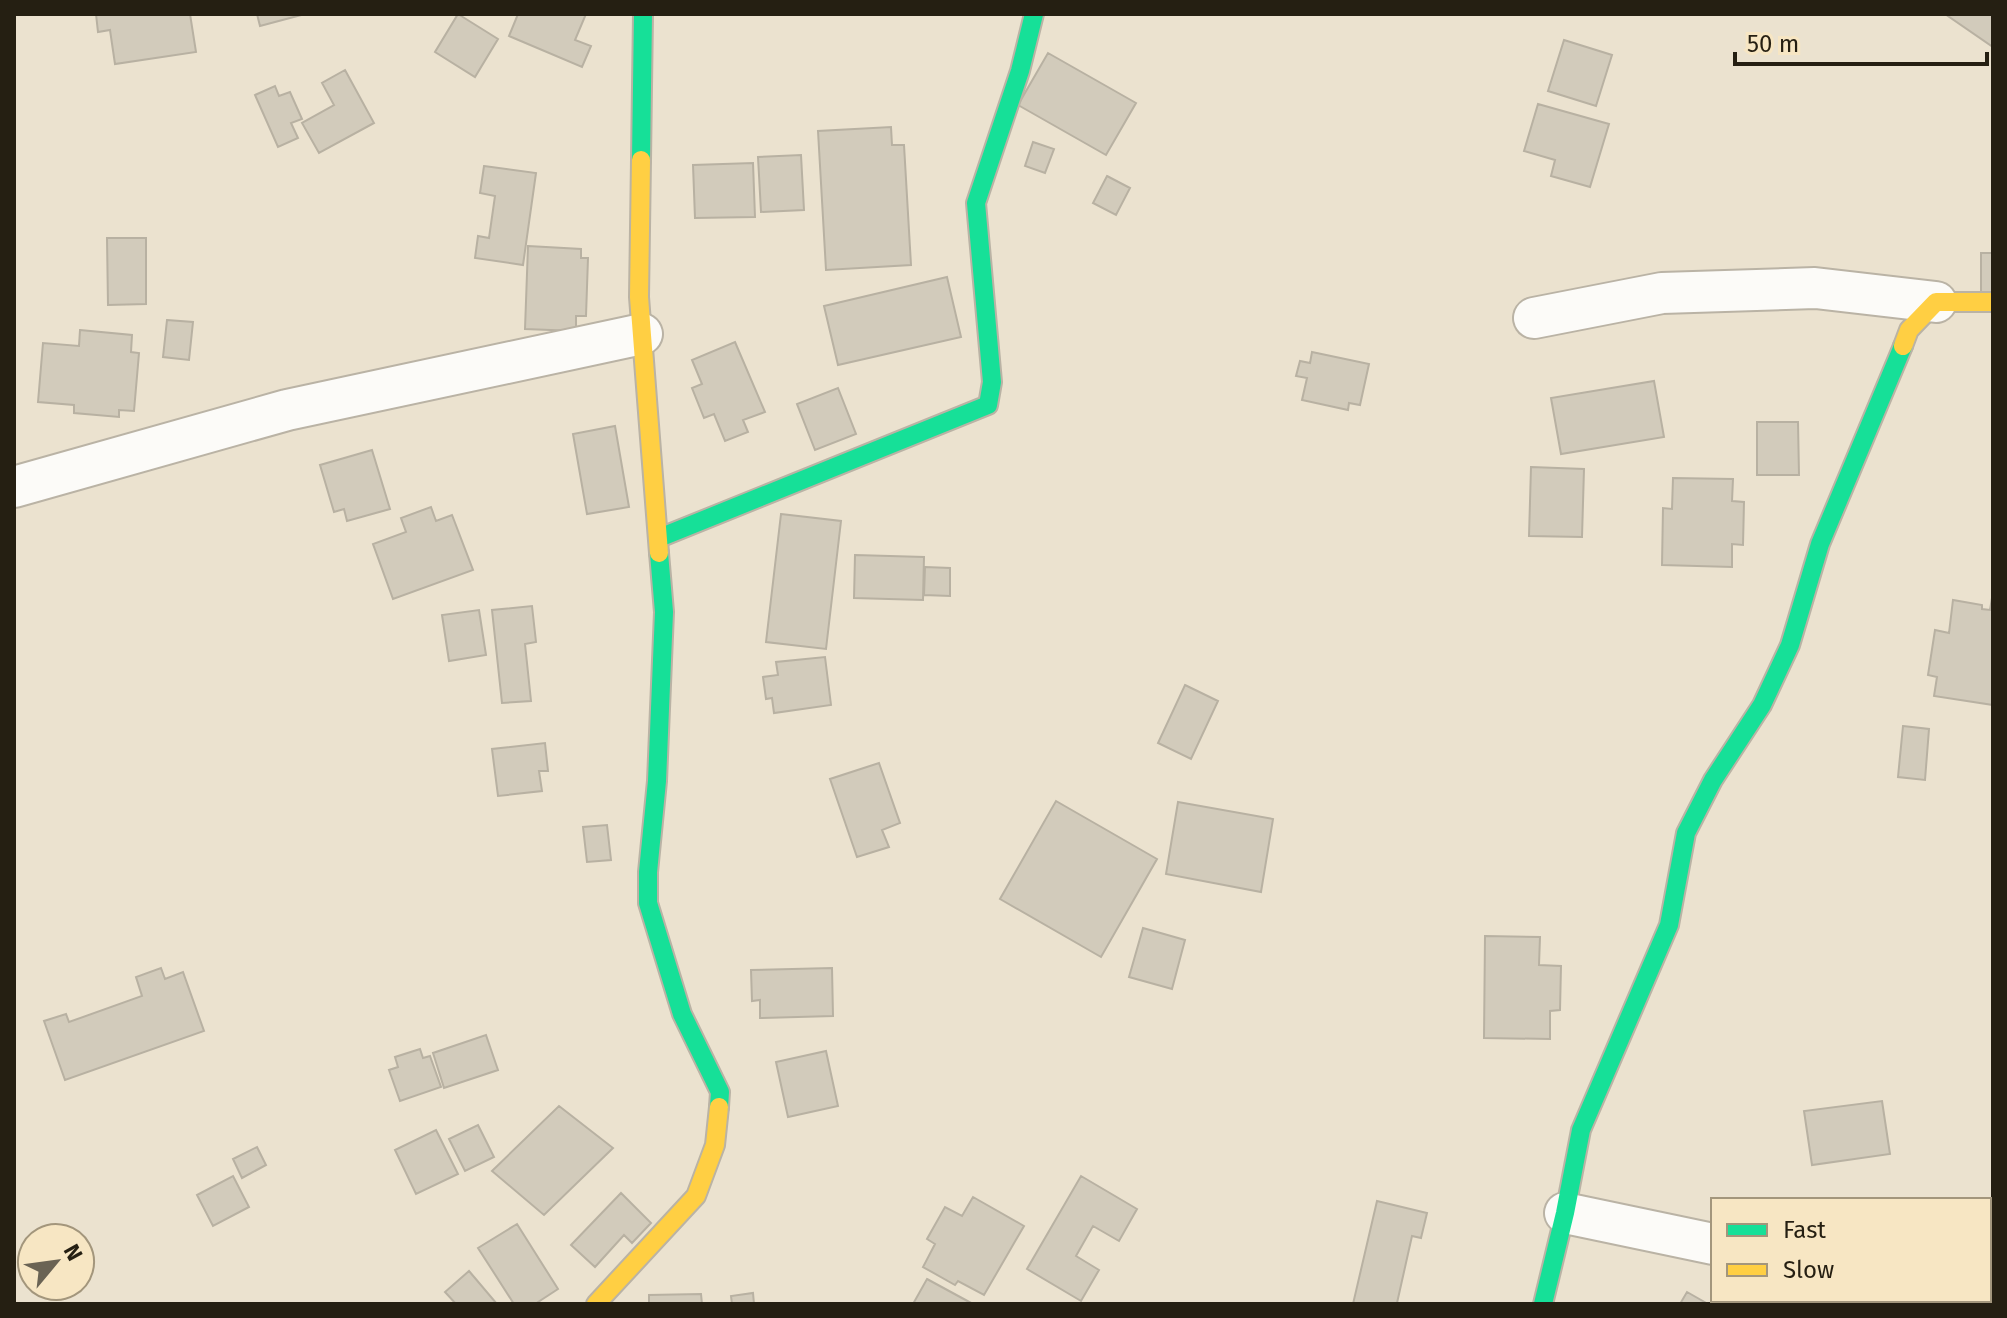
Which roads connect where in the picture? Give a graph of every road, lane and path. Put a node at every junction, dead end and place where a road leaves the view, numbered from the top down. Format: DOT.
graph roads {
  1 [pos="643,14"];
  2 [pos="1034,14"];
  3 [pos="1936,302"];
  4 [pos="1993,302"];
  5 [pos="1534,318"];
  6 [pos="642,334"];
  7 [pos="14,487"];
  8 [pos="659,538"];
  9 [pos="1565,1213"];
  10 [pos="1711,1244"];
  11 [pos="596,1304"];
  12 [pos="1543,1304"];
  1 -- 6 [label="street"];
  2 -- 8 [label="street"];
  3 -- 4 [label="street"];
  3 -- 5 [label="street"];
  3 -- 9 [label="street"];
  6 -- 7 [label="street"];
  6 -- 8 [label="street"];
  8 -- 11 [label="street"];
  9 -- 10 [label="street"];
  9 -- 12 [label="street"];
}
